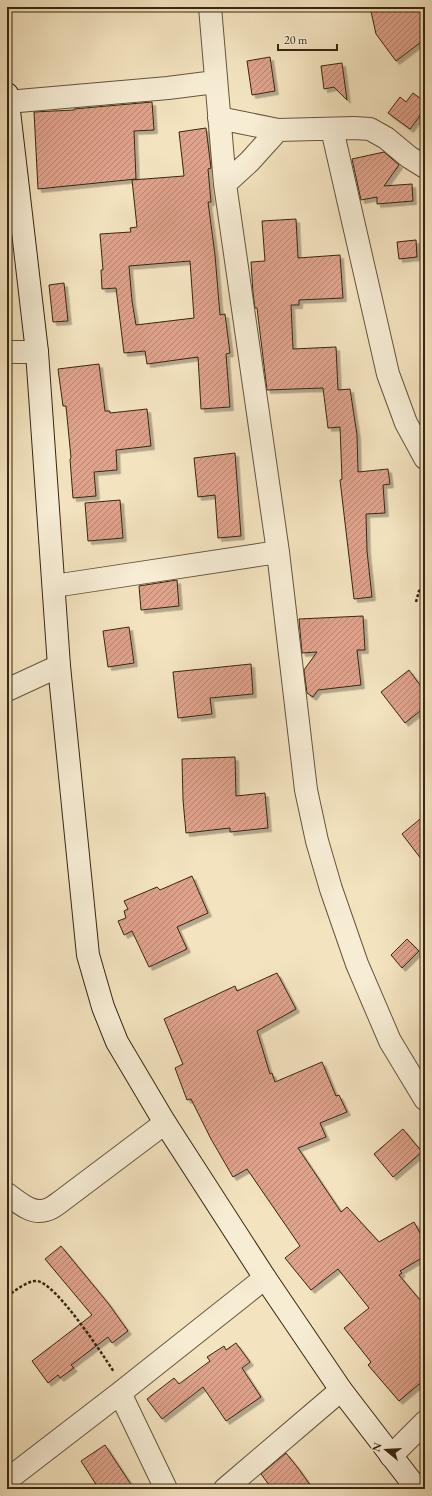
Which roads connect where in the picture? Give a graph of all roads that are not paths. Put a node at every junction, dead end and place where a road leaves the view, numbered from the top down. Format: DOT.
graph roads {
  1 [pos="210,7"];
  2 [pos="215,82"];
  3 [pos="7,99"];
  4 [pos="219,118"];
  5 [pos="332,129"];
  6 [pos="278,130"];
  7 [pos="425,167"];
  8 [pos="225,184"];
  9 [pos="7,352"];
  10 [pos="37,352"];
  11 [pos="425,458"];
  12 [pos="278,552"];
  13 [pos="54,586"];
  14 [pos="59,666"];
  15 [pos="7,690"];
  16 [pos="425,1099"];
  17 [pos="165,1123"];
  18 [pos="7,1194"];
  19 [pos="265,1278"];
  20 [pos="341,1390"];
  21 [pos="123,1391"];
  22 [pos="425,1422"];
  23 [pos="391,1456"];
  24 [pos="7,1480"];
  25 [pos="166,1489"];
  26 [pos="225,1489"];
  27 [pos="417,1489"];
  1 -- 2 [label="street"];
  2 -- 3 [label="street"];
  2 -- 4 [label="street"];
  3 -- 10 [label="street"];
  4 -- 6 [label="street"];
  4 -- 8 [label="street"];
  5 -- 6 [label="street"];
  5 -- 7 [label="street"];
  5 -- 11 [label="street"];
  6 -- 8 [label="street"];
  8 -- 12 [label="street"];
  9 -- 10 [label="street"];
  10 -- 13 [label="street"];
  12 -- 13 [label="street"];
  12 -- 16 [label="street"];
  13 -- 14 [label="street"];
  14 -- 15 [label="street"];
  14 -- 17 [label="street"];
  17 -- 18 [label="street"];
  17 -- 19 [label="street"];
  19 -- 20 [label="street"];
  19 -- 21 [label="street"];
  20 -- 23 [label="street"];
  20 -- 26 [label="street"];
  21 -- 24 [label="street"];
  21 -- 25 [label="street"];
  22 -- 23 [label="street"];
  23 -- 27 [label="street"];
}
